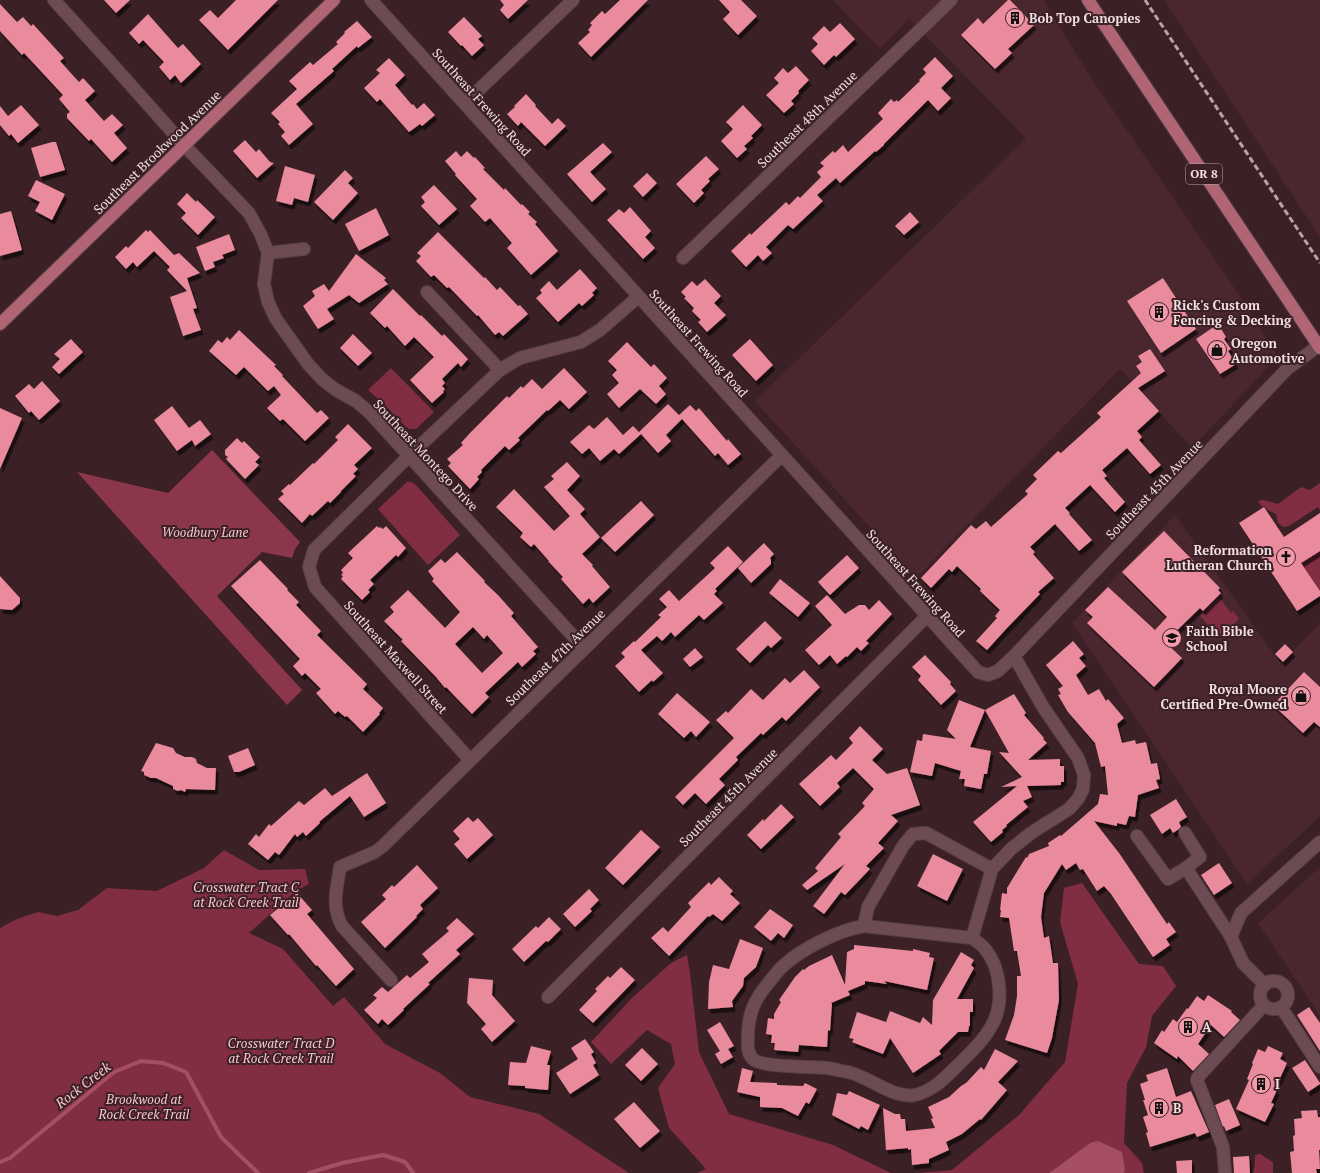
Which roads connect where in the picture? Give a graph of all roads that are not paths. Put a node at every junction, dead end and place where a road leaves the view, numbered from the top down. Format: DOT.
graph roads {
  1 [pos="54,0"];
  2 [pos="334,0"];
  3 [pos="371,0"];
  4 [pos="574,0"];
  5 [pos="951,0"];
  6 [pos="1088,0"];
  7 [pos="465,103"];
  8 [pos="184,145"];
  9 [pos="304,250"];
  10 [pos="268,252"];
  11 [pos="683,258"];
  12 [pos="427,292"];
  13 [pos="638,297"];
  14 [pos="0,324"];
  15 [pos="1319,347"];
  16 [pos="500,370"];
  17 [pos="782,455"];
  18 [pos="409,456"];
  19 [pos="927,616"];
  20 [pos="584,648"];
  21 [pos="1014,656"];
  22 [pos="470,760"];
  23 [pos="1184,833"];
  24 [pos="1136,836"];
  25 [pos="1320,842"];
  26 [pos="1186,868"];
  27 [pos="992,869"];
  28 [pos="864,926"];
  29 [pos="1231,937"];
  30 [pos="972,938"];
  31 [pos="391,980"];
  32 [pos="1265,985"];
  33 [pos="548,996"];
  34 [pos="1264,1005"];
  35 [pos="1281,1007"];
  36 [pos="1320,1067"];
  37 [pos="1225,1173"];
  1 -- 8 [label="street"];
  2 -- 8 [label="main road, Southeast Brookwood Avenue"];
  3 -- 7 [label="street, Southeast Frewing Road"];
  4 -- 7 [label="street"];
  5 -- 11 [label="street, Southeast 48th Avenue"];
  6 -- 15 [label="main road, OR 8"];
  7 -- 13 [label="street, Southeast Frewing Road"];
  8 -- 10 [label="street"];
  8 -- 14 [label="main road, Southeast Brookwood Avenue"];
  9 -- 10 [label="street"];
  10 -- 18 [label="street, Southeast Montego Drive"];
  12 -- 16 [label="street"];
  13 -- 16 [label="street"];
  13 -- 17 [label="street, Southeast Frewing Road"];
  15 -- 21 [label="street, Southeast 45th Avenue"];
  16 -- 18 [label="street"];
  17 -- 19 [label="street, Southeast Frewing Road"];
  17 -- 20 [label="street, Southeast 47th Avenue"];
  18 -- 20 [label="street, Southeast Montego Drive"];
  18 -- 22 [label="street, Southeast Maxwell Street"];
  19 -- 21 [label="street, Southeast Frewing Road"];
  19 -- 33 [label="street, Southeast 45th Avenue"];
  20 -- 22 [label="street, Southeast 47th Avenue"];
  21 -- 27 [label="street"];
  22 -- 31 [label="street, Southeast 47th Avenue"];
  23 -- 26 [label="street"];
  24 -- 26 [label="street"];
  25 -- 29 [label="street"];
  26 -- 29 [label="street"];
  27 -- 28 [label="street"];
  27 -- 30 [label="street"];
  28 -- 30 [label="street"];
  28 -- 30 [label="street"];
  29 -- 32 [label="street"];
  32 -- 34 [label="street"];
  32 -- 35 [label="street"];
  34 -- 35 [label="street"];
  34 -- 37 [label="street"];
  35 -- 36 [label="street"];
}
